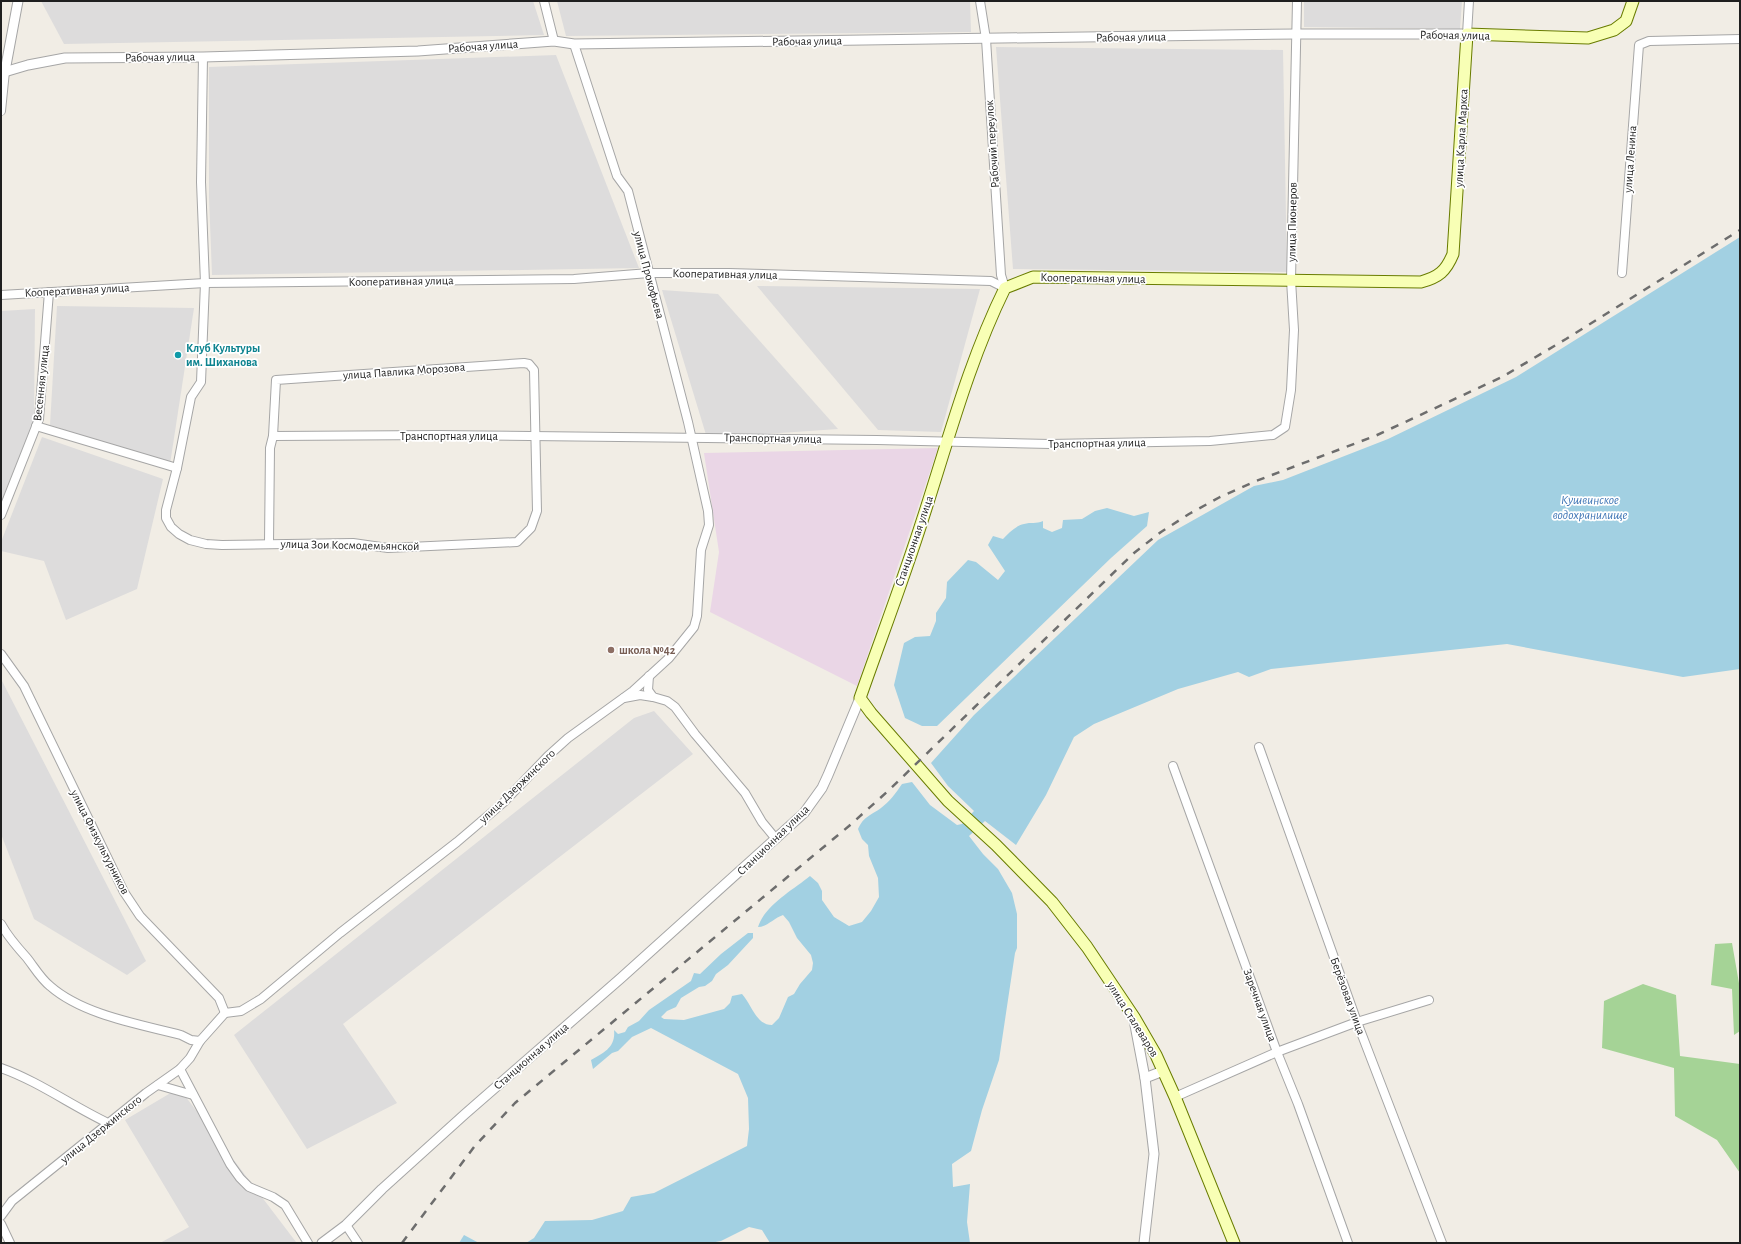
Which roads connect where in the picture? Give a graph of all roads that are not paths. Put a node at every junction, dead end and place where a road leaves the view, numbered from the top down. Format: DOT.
graph roads {
  1 [pos="18,1"];
  2 [pos="544,1"];
  3 [pos="980,1"];
  4 [pos="1298,1"];
  5 [pos="1469,1"];
  6 [pos="1633,1"];
  7 [pos="1297,34"];
  8 [pos="1467,34"];
  9 [pos="1740,39"];
  10 [pos="986,40"];
  11 [pos="554,41"];
  12 [pos="574,44"];
  13 [pos="203,57"];
  14 [pos="3,72"];
  15 [pos="1,111"];
  16 [pos="1442,272"];
  17 [pos="649,273"];
  18 [pos="1622,273"];
  19 [pos="1291,280"];
  20 [pos="205,283"];
  21 [pos="1005,288"];
  22 [pos="49,292"];
  23 [pos="1,295"];
  24 [pos="532,366"];
  25 [pos="36,426"];
  26 [pos="1273,435"];
  27 [pos="273,436"];
  28 [pos="535,437"];
  29 [pos="692,438"];
  30 [pos="947,442"];
  31 [pos="177,468"];
  32 [pos="708,511"];
  33 [pos="1,515"];
  34 [pos="269,543"];
  35 [pos="1,654"];
  36 [pos="649,676"];
  37 [pos="653,697"];
  38 [pos="623,698"];
  39 [pos="860,698"];
  40 [pos="1259,747"];
  41 [pos="1173,766"];
  42 [pos="776,839"];
  43 [pos="1,924"];
  44 [pos="1429,1000"];
  45 [pos="225,1013"];
  46 [pos="1134,1017"];
  47 [pos="1357,1022"];
  48 [pos="191,1040"];
  49 [pos="200,1041"];
  50 [pos="194,1052"];
  51 [pos="1277,1052"];
  52 [pos="1,1068"];
  53 [pos="180,1069"];
  54 [pos="1163,1071"];
  55 [pos="1145,1078"];
  56 [pos="158,1085"];
  57 [pos="193,1095"];
  58 [pos="1175,1097"];
  59 [pos="108,1123"];
  60 [pos="1,1216"];
  61 [pos="1,1224"];
  62 [pos="346,1225"];
  63 [pos="10,1243"];
  64 [pos="308,1243"];
  65 [pos="322,1243"];
  66 [pos="358,1243"];
  67 [pos="1144,1243"];
  68 [pos="1234,1243"];
  69 [pos="1348,1243"];
  70 [pos="1442,1243"];
  1 -- 14 [label="street"];
  2 -- 11 [label="street"];
  3 -- 10 [label="street, Рабочий переулок"];
  4 -- 7 [label="street, улица Пионеров"];
  5 -- 8 [label="street, улица Карла Маркса"];
  6 -- 8 [label="main road, Рабочая улица"];
  7 -- 8 [label="street, Рабочая улица"];
  7 -- 10 [label="street, Рабочая улица"];
  7 -- 19 [label="street, улица Пионеров"];
  8 -- 16 [label="main road, улица Карла Маркса"];
  9 -- 18 [label="street, улица Ленина"];
  10 -- 12 [label="street, Рабочая улица"];
  10 -- 21 [label="street, Рабочий переулок"];
  11 -- 12 [label="street, Рабочая улица"];
  11 -- 13 [label="street, Рабочая улица"];
  12 -- 17 [label="street, улица Прокофьева"];
  13 -- 14 [label="street, Рабочая улица"];
  13 -- 20 [label="street"];
  14 -- 15 [label="street"];
  16 -- 19 [label="main road, Кооперативная улица"];
  17 -- 20 [label="street, Кооперативная улица"];
  17 -- 21 [label="street, Кооперативная улица"];
  17 -- 29 [label="street, улица Прокофьева"];
  19 -- 21 [label="main road, Кооперативная улица"];
  19 -- 26 [label="street, улица Пионеров"];
  20 -- 22 [label="street, Кооперативная улица"];
  20 -- 31 [label="street"];
  21 -- 30 [label="main road, Станционная улица"];
  22 -- 23 [label="street, Кооперативная улица"];
  22 -- 25 [label="street, Весенняя улица"];
  24 -- 27 [label="street, улица Павлика Морозова"];
  24 -- 28 [label="street, улица Зои Космодемьянской"];
  25 -- 31 [label="street"];
  25 -- 33 [label="street, Весенняя улица"];
  26 -- 30 [label="street, Транспортная улица"];
  27 -- 28 [label="street, Транспортная улица"];
  27 -- 34 [label="street"];
  28 -- 29 [label="street, Транспортная улица"];
  28 -- 34 [label="street, улица Зои Космодемьянской"];
  29 -- 30 [label="street, Транспортная улица"];
  29 -- 32 [label="street, улица Прокофьева"];
  30 -- 39 [label="main road, Станционная улица"];
  31 -- 34 [label="street, улица Зои Космодемьянской"];
  32 -- 36 [label="street, улица Дзержинского"];
  35 -- 45 [label="street, улица Физкультурников"];
  36 -- 37 [label="street"];
  36 -- 38 [label="street, улица Дзержинского"];
  37 -- 38 [label="street"];
  37 -- 42 [label="street"];
  38 -- 45 [label="street, улица Дзержинского"];
  39 -- 42 [label="street, Станционная улица"];
  39 -- 46 [label="main road, улица Сталеваров"];
  40 -- 47 [label="street, Берёзовая улица"];
  41 -- 51 [label="street, Заречная улица"];
  42 -- 62 [label="street, Станционная улица"];
  43 -- 48 [label="street"];
  44 -- 47 [label="street"];
  45 -- 49 [label="street"];
  46 -- 54 [label="main road, улица Сталеваров"];
  46 -- 55 [label="street"];
  47 -- 51 [label="street"];
  47 -- 70 [label="street, Берёзовая улица"];
  48 -- 49 [label="street"];
  48 -- 50 [label="street"];
  49 -- 50 [label="street, улица Дзержинского"];
  50 -- 53 [label="street, улица Дзержинского"];
  51 -- 58 [label="street"];
  51 -- 69 [label="street, Заречная улица"];
  52 -- 59 [label="street"];
  53 -- 56 [label="street, улица Дзержинского"];
  53 -- 57 [label="street"];
  54 -- 55 [label="street"];
  54 -- 58 [label="main road, улица Сталеваров"];
  55 -- 67 [label="street"];
  56 -- 57 [label="street"];
  56 -- 59 [label="street, улица Дзержинского"];
  57 -- 64 [label="street"];
  58 -- 68 [label="main road, улица Сталеваров"];
  59 -- 60 [label="street, улица Дзержинского"];
  61 -- 63 [label="street"];
  62 -- 65 [label="street, Станционная улица"];
  62 -- 66 [label="street"];
}
